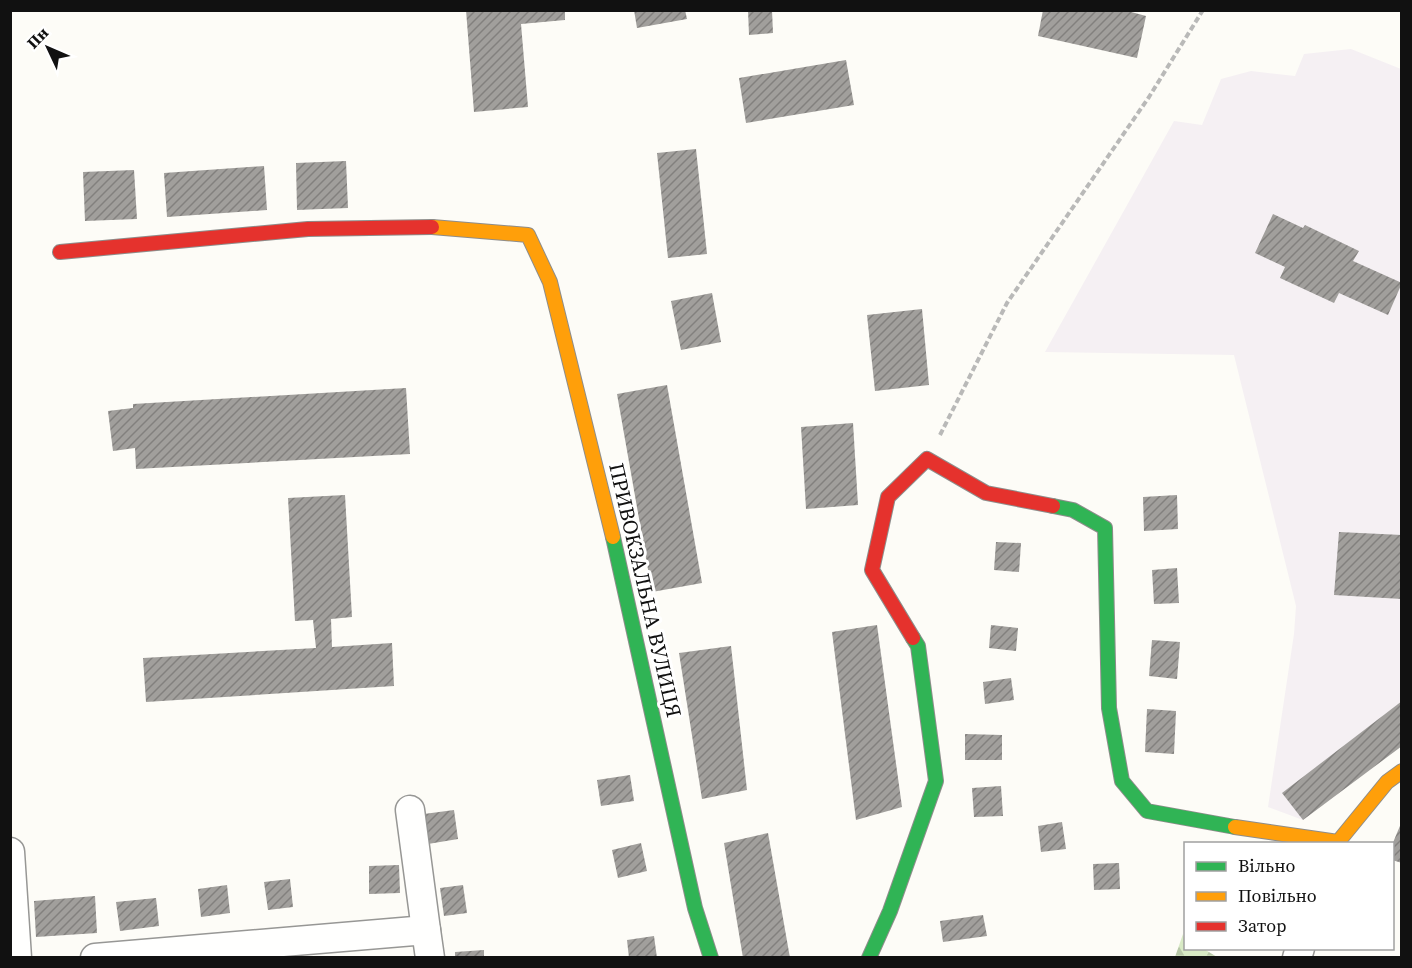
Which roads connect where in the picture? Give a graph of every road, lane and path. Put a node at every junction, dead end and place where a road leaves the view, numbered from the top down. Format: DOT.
graph roads {
  1 [pos="1203,10"];
  2 [pos="60,252"];
  3 [pos="927,459"];
  4 [pos="1401,771"];
  5 [pos="410,810"];
  6 [pos="1331,842"];
  7 [pos="1339,842"];
  8 [pos="10,852"];
  9 [pos="426,930"];
  10 [pos="17,957"];
  11 [pos="95,957"];
  12 [pos="430,957"];
  13 [pos="711,957"];
  14 [pos="869,957"];
  1 -- 3 [label="path"];
  2 -- 13 [label="street, ПРИВОКЗАЛЬНА ВУЛИЦЯ"];
  3 -- 6 [label="street"];
  3 -- 14 [label="street"];
  4 -- 7 [label="street"];
  5 -- 9 [label="street"];
  8 -- 10 [label="street"];
  9 -- 11 [label="street"];
  9 -- 12 [label="street"];
}
